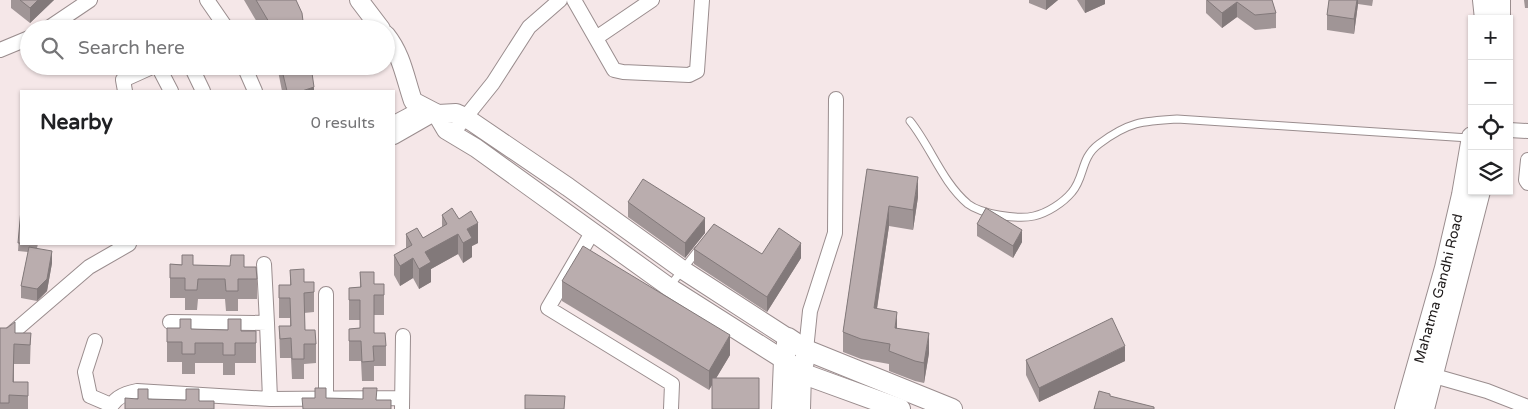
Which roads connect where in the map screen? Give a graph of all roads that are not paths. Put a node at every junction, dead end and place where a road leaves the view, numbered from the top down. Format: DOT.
graph roads {
  1 [pos="90,0"];
  2 [pos="207,0"];
  3 [pos="359,0"];
  4 [pos="574,0"];
  5 [pos="652,0"];
  6 [pos="702,0"];
  7 [pos="1484,0"];
  8 [pos="1500,0"];
  9 [pos="555,1"];
  10 [pos="1485,15"];
  11 [pos="1500,15"];
  12 [pos="60,20"];
  13 [pos="221,20"];
  14 [pos="375,20"];
  15 [pos="596,38"];
  16 [pos="20,42"];
  17 [pos="395,46"];
  18 [pos="0,50"];
  19 [pos="135,75"];
  20 [pos="161,75"];
  21 [pos="195,75"];
  22 [pos="248,75"];
  23 [pos="125,90"];
  24 [pos="170,90"];
  25 [pos="203,90"];
  26 [pos="255,90"];
  27 [pos="836,99"];
  28 [pos="433,111"];
  29 [pos="465,117"];
  30 [pos="910,121"];
  31 [pos="395,123"];
  32 [pos="1513,130"];
  33 [pos="1528,131"];
  34 [pos="452,134"];
  35 [pos="395,136"];
  36 [pos="1468,138"];
  37 [pos="1470,150"];
  38 [pos="1528,160"];
  39 [pos="1528,183"];
  40 [pos="1479,195"];
  41 [pos="594,231"];
  42 [pos="127,245"];
  43 [pos="701,247"];
  44 [pos="264,264"];
  45 [pos="683,270"];
  46 [pos="669,286"];
  47 [pos="326,294"];
  48 [pos="810,311"];
  49 [pos="170,322"];
  50 [pos="267,323"];
  51 [pos="403,336"];
  52 [pos="0,337"];
  53 [pos="788,338"];
  54 [pos="96,341"];
  55 [pos="806,350"];
  56 [pos="784,360"];
  57 [pos="801,372"];
  58 [pos="1424,373"];
  59 [pos="270,399"];
  60 [pos="326,399"];
  61 [pos="402,404"];
  62 [pos="111,407"];
  63 [pos="1528,408"];
  64 [pos="671,409"];
  65 [pos="782,409"];
  66 [pos="800,409"];
  67 [pos="900,409"];
  68 [pos="952,409"];
  69 [pos="1405,409"];
  70 [pos="1424,409"];
  1 -- 12 [label="street"];
  2 -- 13 [label="street"];
  3 -- 14 [label="street"];
  4 -- 15 [label="street"];
  5 -- 15 [label="street"];
  6 -- 15 [label="street"];
  7 -- 10 [label="main road"];
  8 -- 11 [label="main road"];
  9 -- 29 [label="street"];
  16 -- 18 [label="street"];
  17 -- 28 [label="street"];
  19 -- 23 [label="street"];
  20 -- 24 [label="street"];
  21 -- 25 [label="street"];
  22 -- 26 [label="street"];
  27 -- 48 [label="street"];
  28 -- 29 [label="street"];
  28 -- 31 [label="street"];
  28 -- 34 [label="street"];
  28 -- 35 [label="street"];
  29 -- 34 [label="street"];
  29 -- 45 [label="street"];
  30 -- 36 [label="lane"];
  32 -- 33 [label="street"];
  34 -- 41 [label="street"];
  37 -- 58 [label="main road, Mahatma Gandhi Road"];
  38 -- 39 [label="street"];
  40 -- 58 [label="main road, Mahatma Gandhi Road"];
  41 -- 46 [label="street"];
  41 -- 64 [label="street"];
  42 -- 52 [label="street"];
  43 -- 45 [label="lane"];
  44 -- 50 [label="street"];
  45 -- 46 [label="lane"];
  45 -- 53 [label="street"];
  46 -- 56 [label="street"];
  47 -- 60 [label="street"];
  48 -- 53 [label="street"];
  48 -- 55 [label="street"];
  49 -- 50 [label="street"];
  50 -- 59 [label="street"];
  51 -- 61 [label="street"];
  53 -- 55 [label="main road"];
  53 -- 56 [label="main road"];
  54 -- 62 [label="street"];
  55 -- 57 [label="main road"];
  55 -- 68 [label="main road"];
  56 -- 57 [label="main road"];
  56 -- 65 [label="main road"];
  57 -- 66 [label="main road"];
  57 -- 67 [label="main road"];
  58 -- 63 [label="street"];
  58 -- 69 [label="main road, Mahatma Gandhi Road"];
  58 -- 70 [label="main road, Mahatma Gandhi Road"];
  59 -- 60 [label="street"];
  59 -- 62 [label="street"];
  60 -- 61 [label="street"];
}
